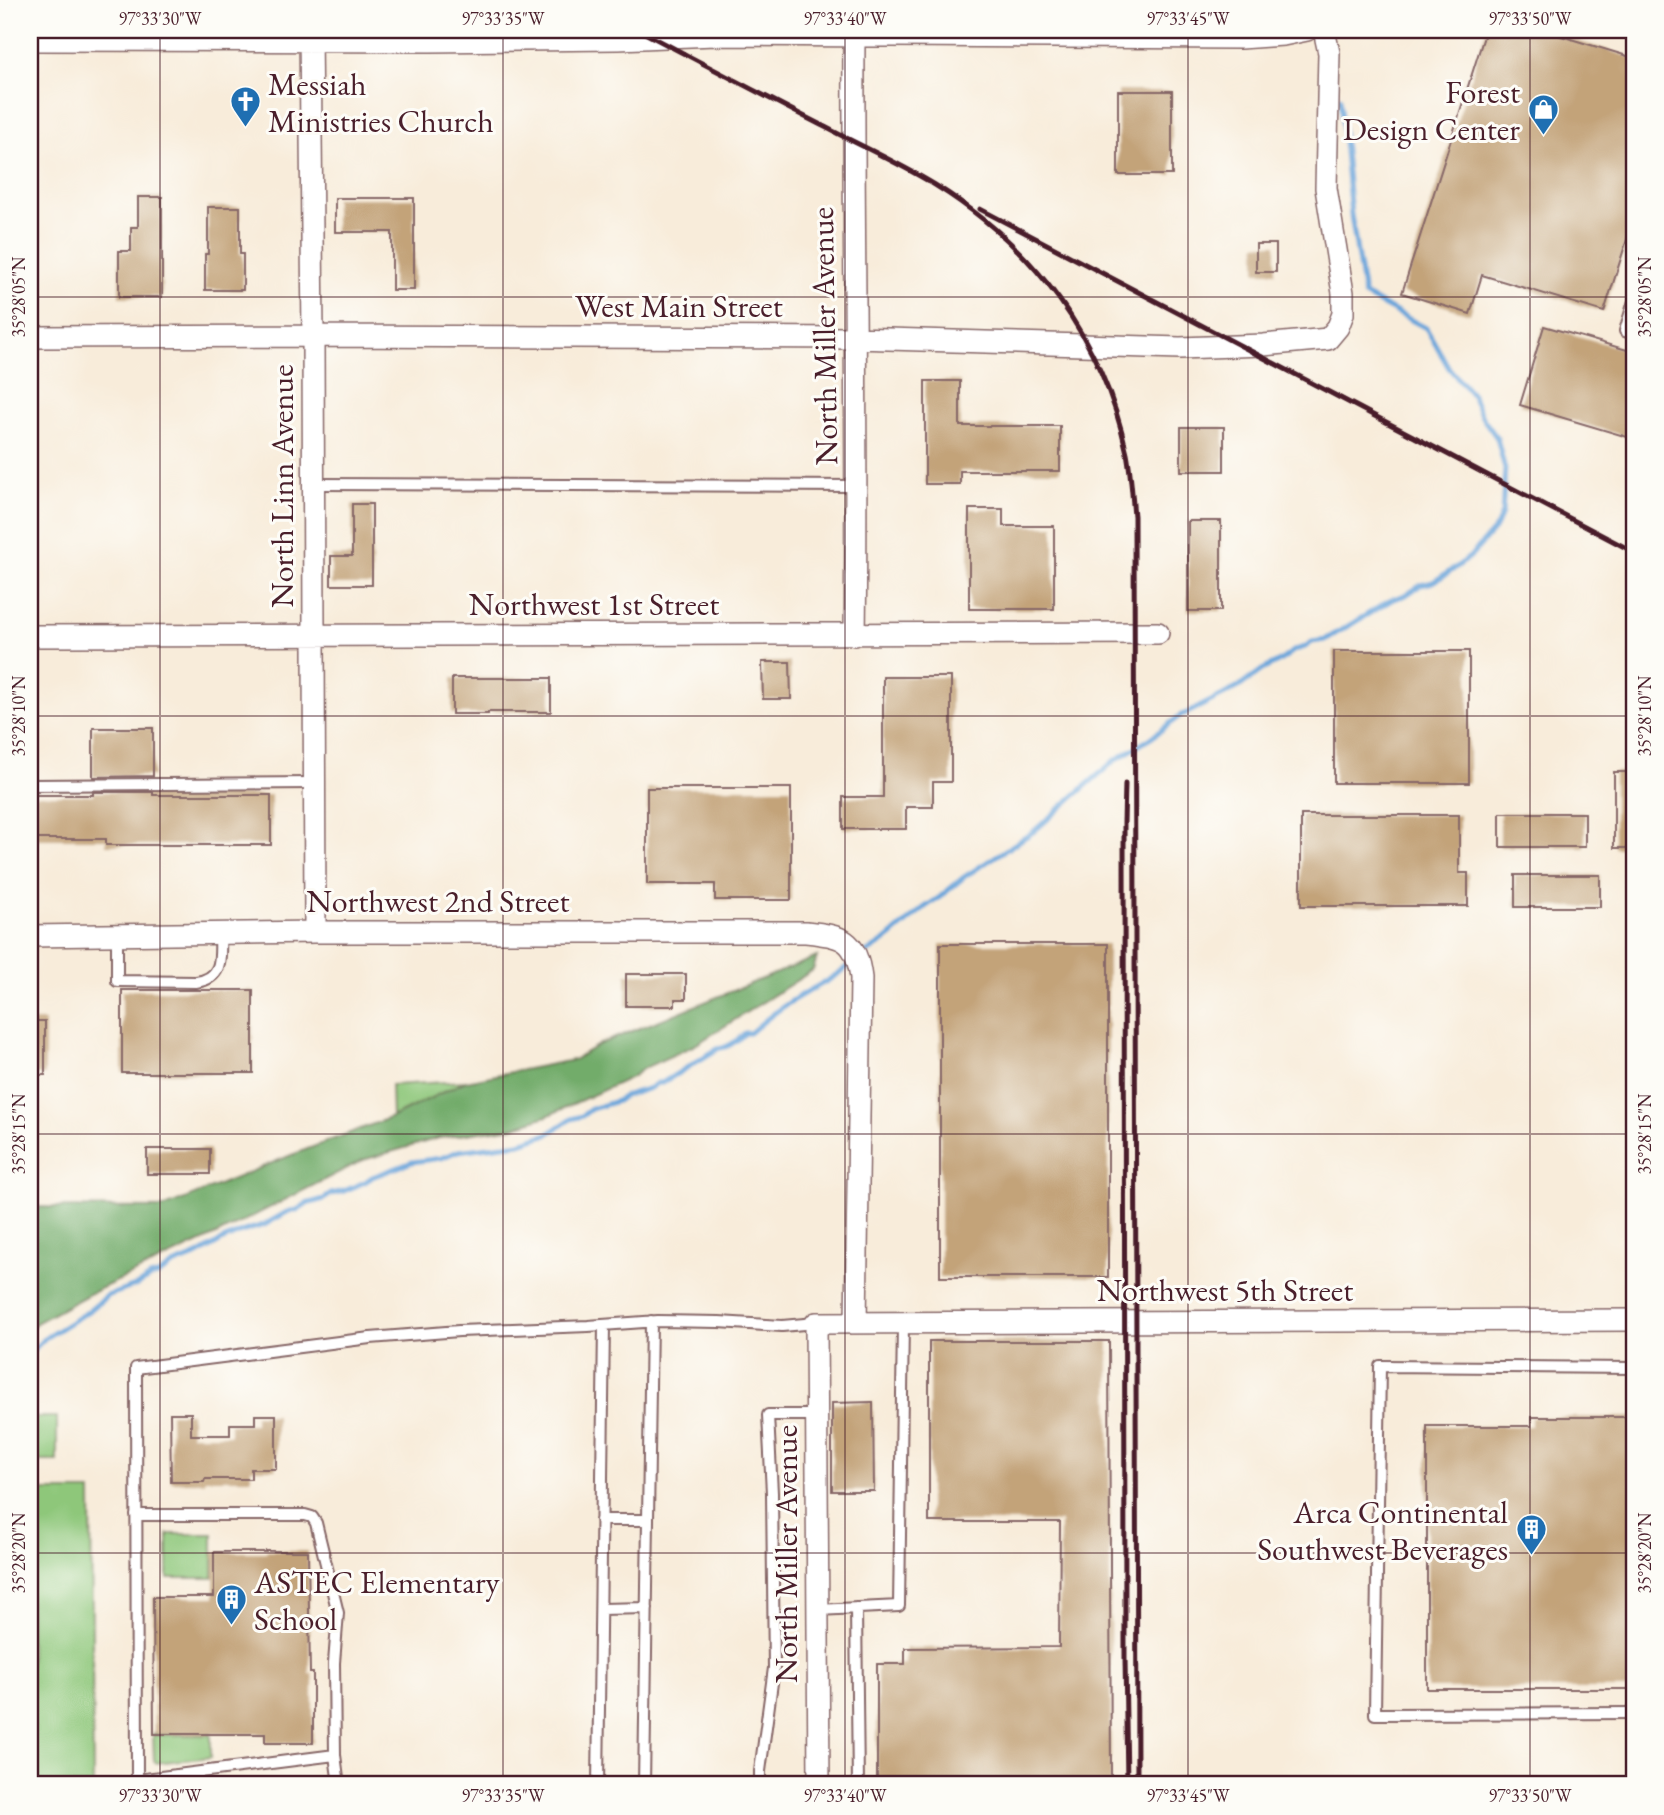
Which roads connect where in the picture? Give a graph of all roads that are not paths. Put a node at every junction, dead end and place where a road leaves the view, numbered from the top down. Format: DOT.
graph roads {
  1 [pos="1307,30"];
  2 [pos="1324,30"];
  3 [pos="854,33"];
  4 [pos="1154,34"];
  5 [pos="1219,34"];
  6 [pos="310,35"];
  7 [pos="30,40"];
  8 [pos="1634,301"];
  9 [pos="1634,334"];
  10 [pos="313,336"];
  11 [pos="30,337"];
  12 [pos="856,338"];
  13 [pos="314,484"];
  14 [pos="857,486"];
  15 [pos="1158,633"];
  16 [pos="314,635"];
  17 [pos="855,635"];
  18 [pos="30,636"];
  19 [pos="314,783"];
  20 [pos="30,785"];
  21 [pos="315,932"];
  22 [pos="220,933"];
  23 [pos="117,934"];
  24 [pos="30,936"];
  25 [pos="1634,1320"];
  26 [pos="651,1321"];
  27 [pos="817,1323"];
  28 [pos="856,1323"];
  29 [pos="903,1323"];
  30 [pos="604,1325"];
  31 [pos="1634,1368"];
  32 [pos="817,1415"];
  33 [pos="136,1515"];
  34 [pos="601,1520"];
  35 [pos="648,1520"];
  36 [pos="646,1608"];
  37 [pos="856,1608"];
  38 [pos="601,1609"];
  39 [pos="818,1610"];
  40 [pos="1634,1713"];
  41 [pos="335,1755"];
  42 [pos="137,1783"];
  43 [pos="339,1785"];
  44 [pos="598,1785"];
  45 [pos="644,1785"];
  46 [pos="760,1785"];
  47 [pos="819,1785"];
  48 [pos="858,1785"];
  1 -- 5 [label="street"];
  2 -- 12 [label="street, West Main Street"];
  3 -- 4 [label="street"];
  3 -- 6 [label="street"];
  3 -- 12 [label="street, North Miller Avenue"];
  4 -- 5 [label="street"];
  6 -- 7 [label="street"];
  6 -- 10 [label="street, North Linn Avenue"];
  8 -- 9 [label="lane"];
  10 -- 11 [label="street, West Main Street"];
  10 -- 12 [label="street, West Main Street"];
  10 -- 13 [label="street, North Linn Avenue"];
  12 -- 14 [label="street, North Miller Avenue"];
  13 -- 14 [label="lane"];
  13 -- 16 [label="street, North Linn Avenue"];
  14 -- 17 [label="street, North Miller Avenue"];
  15 -- 17 [label="street, Northwest 1st Street"];
  16 -- 17 [label="street, Northwest 1st Street"];
  16 -- 18 [label="street, Northwest 1st Street"];
  16 -- 19 [label="street, North Linn Avenue"];
  19 -- 20 [label="lane"];
  19 -- 21 [label="street, North Linn Avenue"];
  21 -- 22 [label="street, Northwest 2nd Street"];
  21 -- 28 [label="street, Northwest 2nd Street"];
  22 -- 23 [label="street, Northwest 2nd Street"];
  22 -- 23 [label="lane"];
  23 -- 24 [label="street, Northwest 2nd Street"];
  25 -- 29 [label="street, Northwest 5th Street"];
  26 -- 27 [label="lane"];
  26 -- 30 [label="lane"];
  26 -- 35 [label="lane"];
  27 -- 28 [label="street, Northwest 5th Street"];
  27 -- 32 [label="street, North Miller Avenue"];
  28 -- 29 [label="street, Northwest 5th Street"];
  29 -- 37 [label="lane"];
  30 -- 33 [label="lane"];
  30 -- 34 [label="lane"];
  31 -- 40 [label="lane"];
  32 -- 39 [label="street, North Miller Avenue"];
  32 -- 46 [label="lane"];
  33 -- 41 [label="lane"];
  33 -- 42 [label="lane"];
  34 -- 35 [label="lane"];
  34 -- 38 [label="lane"];
  35 -- 36 [label="lane"];
  36 -- 38 [label="lane"];
  36 -- 45 [label="lane"];
  37 -- 39 [label="lane"];
  37 -- 48 [label="lane"];
  38 -- 44 [label="lane"];
  39 -- 47 [label="street, North Miller Avenue"];
  41 -- 42 [label="lane"];
  41 -- 43 [label="lane"];
}
